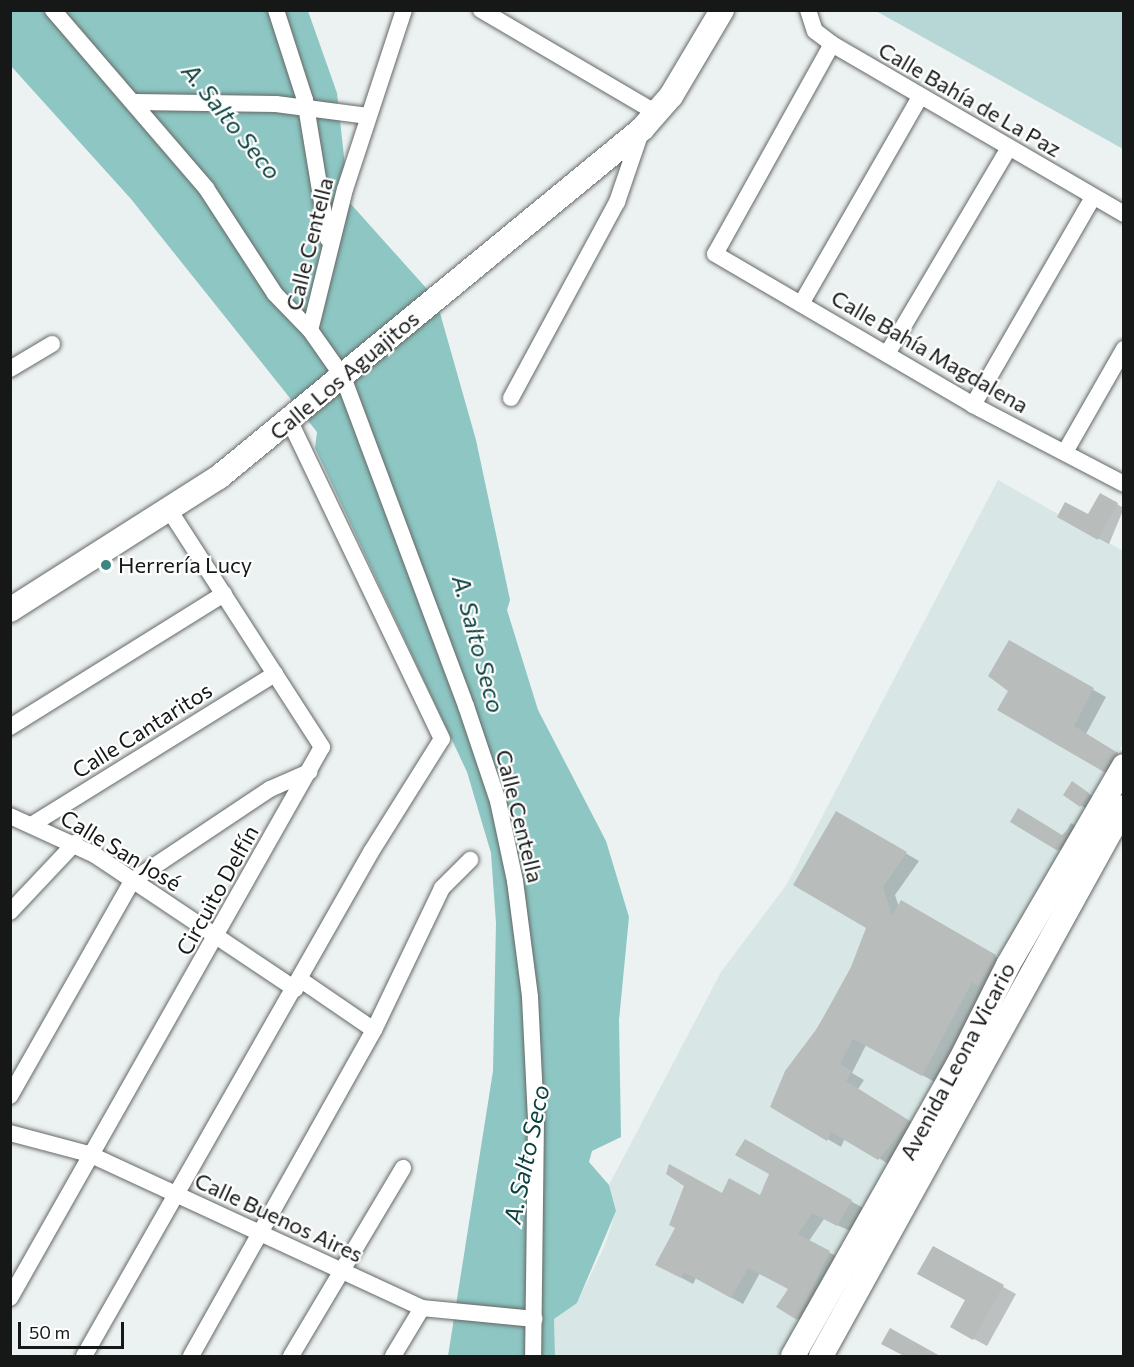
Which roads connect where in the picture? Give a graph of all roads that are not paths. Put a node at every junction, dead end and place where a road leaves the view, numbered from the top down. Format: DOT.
graph roads {
  1 [pos="53,10"];
  2 [pos="276,10"];
  3 [pos="404,10"];
  4 [pos="481,10"];
  5 [pos="808,10"];
  6 [pos="721,11"];
  7 [pos="832,44"];
  8 [pos="920,97"];
  9 [pos="134,102"];
  10 [pos="306,108"];
  11 [pos="368,116"];
  12 [pos="650,121"];
  13 [pos="1009,148"];
  14 [pos="1093,197"];
  15 [pos="1124,214"];
  16 [pos="329,249"];
  17 [pos="801,304"];
  18 [pos="310,330"];
  19 [pos="52,344"];
  20 [pos="1124,349"];
  21 [pos="887,354"];
  22 [pos="10,369"];
  23 [pos="343,377"];
  24 [pos="511,398"];
  25 [pos="974,405"];
  26 [pos="290,422"];
  27 [pos="1065,452"];
  28 [pos="1124,484"];
  29 [pos="170,511"];
  30 [pos="224,594"];
  31 [pos="10,610"];
  32 [pos="275,674"];
  33 [pos="10,727"];
  34 [pos="1124,766"];
  35 [pos="309,772"];
  36 [pos="1124,807"];
  37 [pos="10,816"];
  38 [pos="33,824"];
  39 [pos="75,843"];
  40 [pos="470,860"];
  41 [pos="132,880"];
  42 [pos="10,912"];
  43 [pos="217,937"];
  44 [pos="298,984"];
  45 [pos="374,1030"];
  46 [pos="10,1096"];
  47 [pos="10,1132"];
  48 [pos="89,1154"];
  49 [pos="403,1168"];
  50 [pos="174,1192"];
  51 [pos="263,1232"];
  52 [pos="344,1272"];
  53 [pos="10,1298"];
  54 [pos="422,1308"];
  55 [pos="534,1320"];
  56 [pos="404,1348"];
  57 [pos="84,1356"];
  58 [pos="191,1356"];
  59 [pos="291,1356"];
  60 [pos="393,1356"];
  61 [pos="533,1356"];
  62 [pos="794,1356"];
  63 [pos="821,1356"];
  1 -- 9 [label="street"];
  2 -- 10 [label="street"];
  3 -- 11 [label="street, Calle Centella"];
  4 -- 12 [label="street"];
  5 -- 7 [label="street, Calle Bahía de La Paz"];
  6 -- 12 [label="street, Calle Los Aguajitos"];
  7 -- 8 [label="street, Calle Bahía de La Paz"];
  7 -- 17 [label="street, Calle Bahía Magdalena"];
  8 -- 13 [label="street, Calle Bahía de La Paz"];
  8 -- 17 [label="street"];
  9 -- 10 [label="street"];
  9 -- 18 [label="street"];
  10 -- 11 [label="street"];
  10 -- 16 [label="street"];
  11 -- 16 [label="street, Calle Centella"];
  12 -- 23 [label="street, Calle Los Aguajitos"];
  12 -- 24 [label="street"];
  13 -- 14 [label="street, Calle Bahía de La Paz"];
  13 -- 21 [label="street"];
  14 -- 15 [label="street, Calle Bahía de La Paz"];
  14 -- 25 [label="street"];
  16 -- 18 [label="street, Calle Centella"];
  17 -- 21 [label="street, Calle Bahía Magdalena"];
  18 -- 23 [label="street, Calle Centella"];
  19 -- 22 [label="street"];
  20 -- 27 [label="street"];
  21 -- 25 [label="street, Calle Bahía Magdalena"];
  23 -- 26 [label="street, Calle Los Aguajitos"];
  23 -- 55 [label="street, Calle Centella"];
  25 -- 27 [label="street, Calle Bahía Magdalena"];
  26 -- 29 [label="street, Calle Los Aguajitos"];
  26 -- 44 [label="street"];
  27 -- 28 [label="street, Calle Bahía Magdalena"];
  29 -- 30 [label="street, Circuito Delfín"];
  29 -- 31 [label="street, Calle Los Aguajitos"];
  30 -- 32 [label="street, Circuito Delfín"];
  30 -- 33 [label="street"];
  32 -- 35 [label="street, Circuito Delfín"];
  32 -- 38 [label="street, Calle Cantaritos"];
  34 -- 62 [label="street, Avenida Leona Vicario"];
  35 -- 41 [label="street"];
  35 -- 43 [label="street, Circuito Delfín"];
  36 -- 63 [label="street, Avenida Leona Vicario"];
  37 -- 38 [label="street, Calle San José"];
  38 -- 39 [label="street, Calle San José"];
  39 -- 41 [label="street, Calle San José"];
  39 -- 42 [label="street"];
  40 -- 45 [label="street"];
  41 -- 43 [label="street, Calle San José"];
  41 -- 46 [label="street"];
  43 -- 44 [label="street, Calle San José"];
  43 -- 48 [label="street, Circuito Delfín"];
  44 -- 45 [label="street, Calle San José"];
  44 -- 50 [label="street"];
  45 -- 51 [label="street"];
  47 -- 48 [label="street, Calle Buenos Aires"];
  48 -- 50 [label="street, Calle Buenos Aires"];
  48 -- 53 [label="street, Circuito Delfín"];
  49 -- 52 [label="street"];
  50 -- 51 [label="street, Calle Buenos Aires"];
  50 -- 57 [label="street"];
  51 -- 52 [label="street, Calle Buenos Aires"];
  51 -- 58 [label="street"];
  52 -- 54 [label="street, Calle Buenos Aires"];
  52 -- 59 [label="street"];
  54 -- 55 [label="street, Calle Buenos Aires"];
  54 -- 56 [label="street"];
  55 -- 61 [label="street, Calle Centella"];
  56 -- 60 [label="street"];
}
